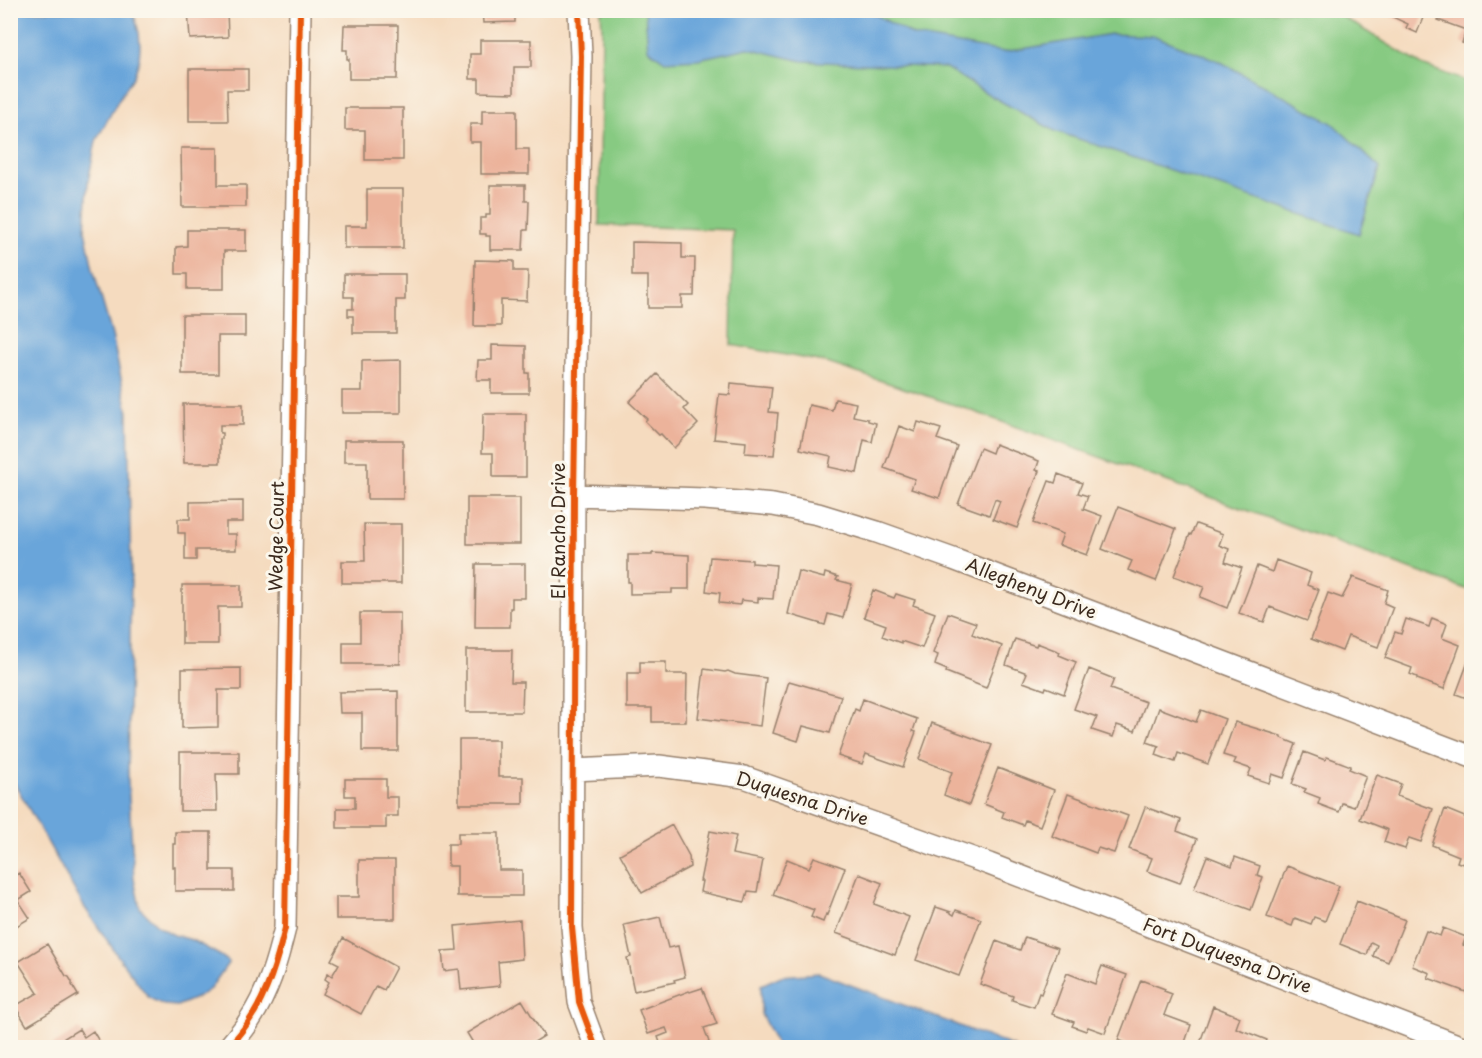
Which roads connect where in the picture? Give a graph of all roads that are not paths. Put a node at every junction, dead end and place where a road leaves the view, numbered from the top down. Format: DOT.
graph roads {
  1 [pos="300,10"];
  2 [pos="579,10"];
  3 [pos="574,495"];
  4 [pos="1472,757"];
  5 [pos="573,770"];
  6 [pos="989,864"];
  7 [pos="228,1047"];
  8 [pos="596,1047"];
  9 [pos="1465,1047"];
  1 -- 7 [label="street, Wedge Court"];
  2 -- 3 [label="street, El Rancho Drive"];
  3 -- 4 [label="street, Allegheny Drive"];
  3 -- 5 [label="street, El Rancho Drive"];
  5 -- 6 [label="street, Duquesna Drive"];
  5 -- 8 [label="street, El Rancho Drive"];
  6 -- 9 [label="street, Fort Duquesna Drive"];
}
